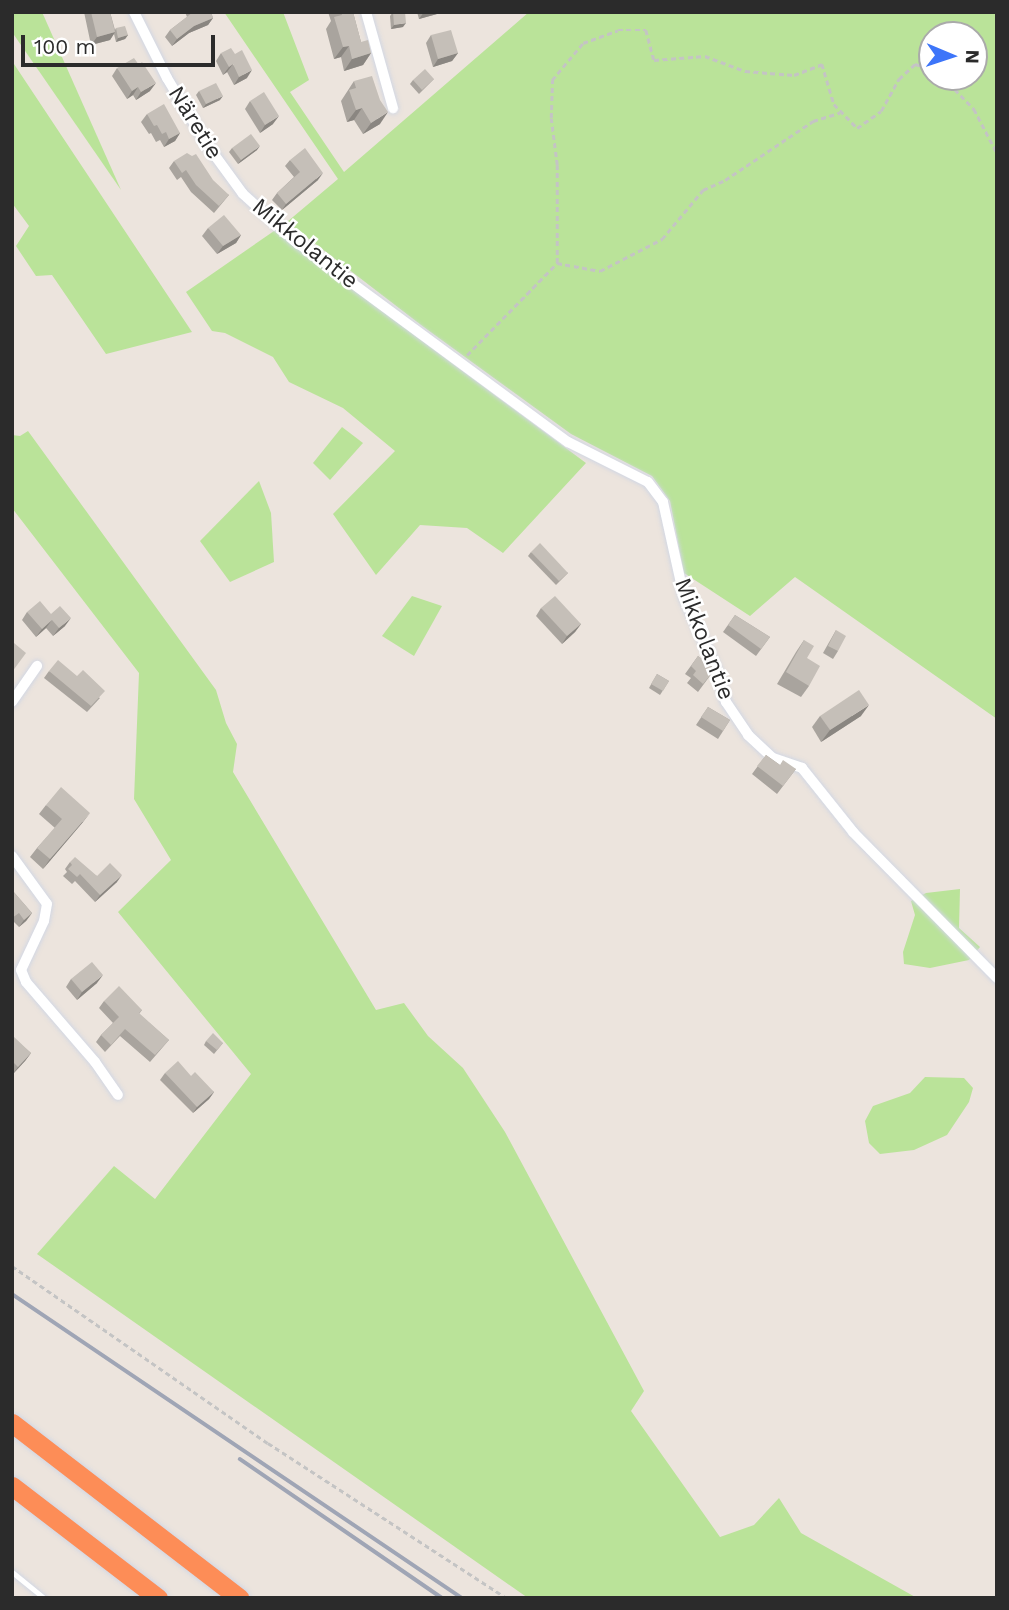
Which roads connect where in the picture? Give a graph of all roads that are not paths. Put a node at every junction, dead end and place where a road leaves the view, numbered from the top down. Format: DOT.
graph roads {
  1 [pos="134,12"];
  2 [pos="366,12"];
  3 [pos="393,108"];
  4 [pos="243,194"];
  5 [pos="37,666"];
  6 [pos="12,702"];
  7 [pos="12,856"];
  8 [pos="997,978"];
  9 [pos="118,1095"];
  10 [pos="12,1423"];
  11 [pos="12,1486"];
  12 [pos="12,1572"];
  13 [pos="44,1598"];
  14 [pos="158,1598"];
  15 [pos="239,1598"];
  1 -- 4 [label="street, Näretie"];
  2 -- 3 [label="street"];
  4 -- 8 [label="street, Mikkolantie"];
  5 -- 6 [label="street"];
  7 -- 9 [label="street"];
  10 -- 15 [label="highway"];
  11 -- 14 [label="highway"];
  12 -- 13 [label="lane"];
}
